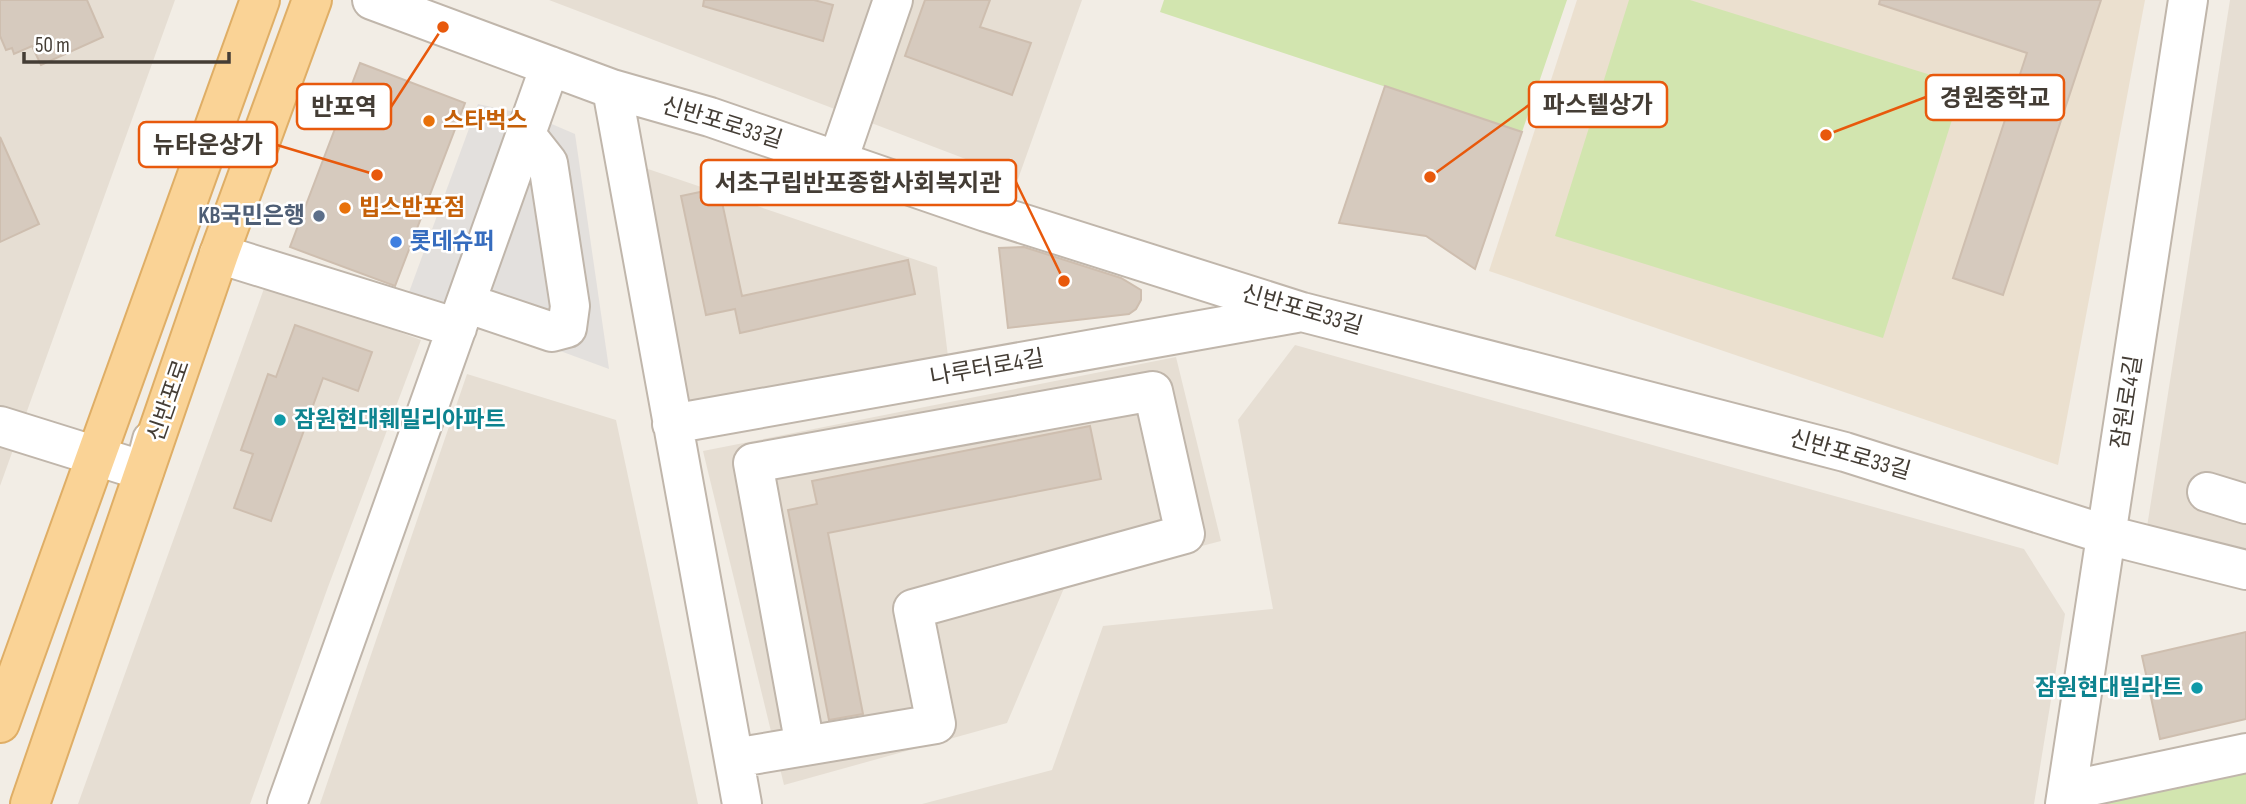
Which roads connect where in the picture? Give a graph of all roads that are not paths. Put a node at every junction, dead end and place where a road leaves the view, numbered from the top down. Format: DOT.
graph roads {
  1 [pos="260,0"];
  2 [pos="310,0"];
  3 [pos="372,0"];
  4 [pos="2188,0"];
  5 [pos="887,2"];
  6 [pos="550,66"];
  7 [pos="612,89"];
  8 [pos="526,135"];
  9 [pos="838,160"];
  10 [pos="219,254"];
  11 [pos="1302,312"];
  12 [pos="461,316"];
  13 [pos="672,424"];
  14 [pos="0,426"];
  15 [pos="95,457"];
  16 [pos="144,471"];
  17 [pos="2207,492"];
  18 [pos="2246,505"];
  19 [pos="2107,535"];
  20 [pos="2246,570"];
  21 [pos="0,723"];
  22 [pos="805,746"];
  23 [pos="2246,753"];
  24 [pos="734,758"];
  25 [pos="2066,798"];
  26 [pos="30,804"];
  27 [pos="287,804"];
  28 [pos="742,804"];
  1 -- 15 [label="main road"];
  2 -- 10 [label="main road, 신반포로"];
  2 -- 16 [label="street"];
  3 -- 6 [label="street, 신반포로33길"];
  4 -- 19 [label="street, 잠원로4길"];
  5 -- 9 [label="street"];
  6 -- 7 [label="street, 신반포로33길"];
  6 -- 8 [label="street"];
  7 -- 9 [label="street, 신반포로33길"];
  7 -- 13 [label="street"];
  8 -- 12 [label="street"];
  8 -- 12 [label="street"];
  9 -- 11 [label="street, 신반포로33길"];
  10 -- 12 [label="street"];
  10 -- 16 [label="main road, 신반포로"];
  11 -- 13 [label="street, 나루터로4길"];
  11 -- 19 [label="street, 신반포로33길"];
  12 -- 27 [label="street"];
  13 -- 24 [label="street"];
  14 -- 15 [label="street"];
  15 -- 16 [label="street"];
  15 -- 21 [label="main road"];
  16 -- 26 [label="main road, 신반포로"];
  17 -- 18 [label="street"];
  19 -- 20 [label="street, 신반포로33길"];
  19 -- 25 [label="street, 잠원로4길"];
  22 -- 22 [label="street"];
  22 -- 24 [label="street"];
  23 -- 25 [label="street"];
  24 -- 28 [label="street"];
}
